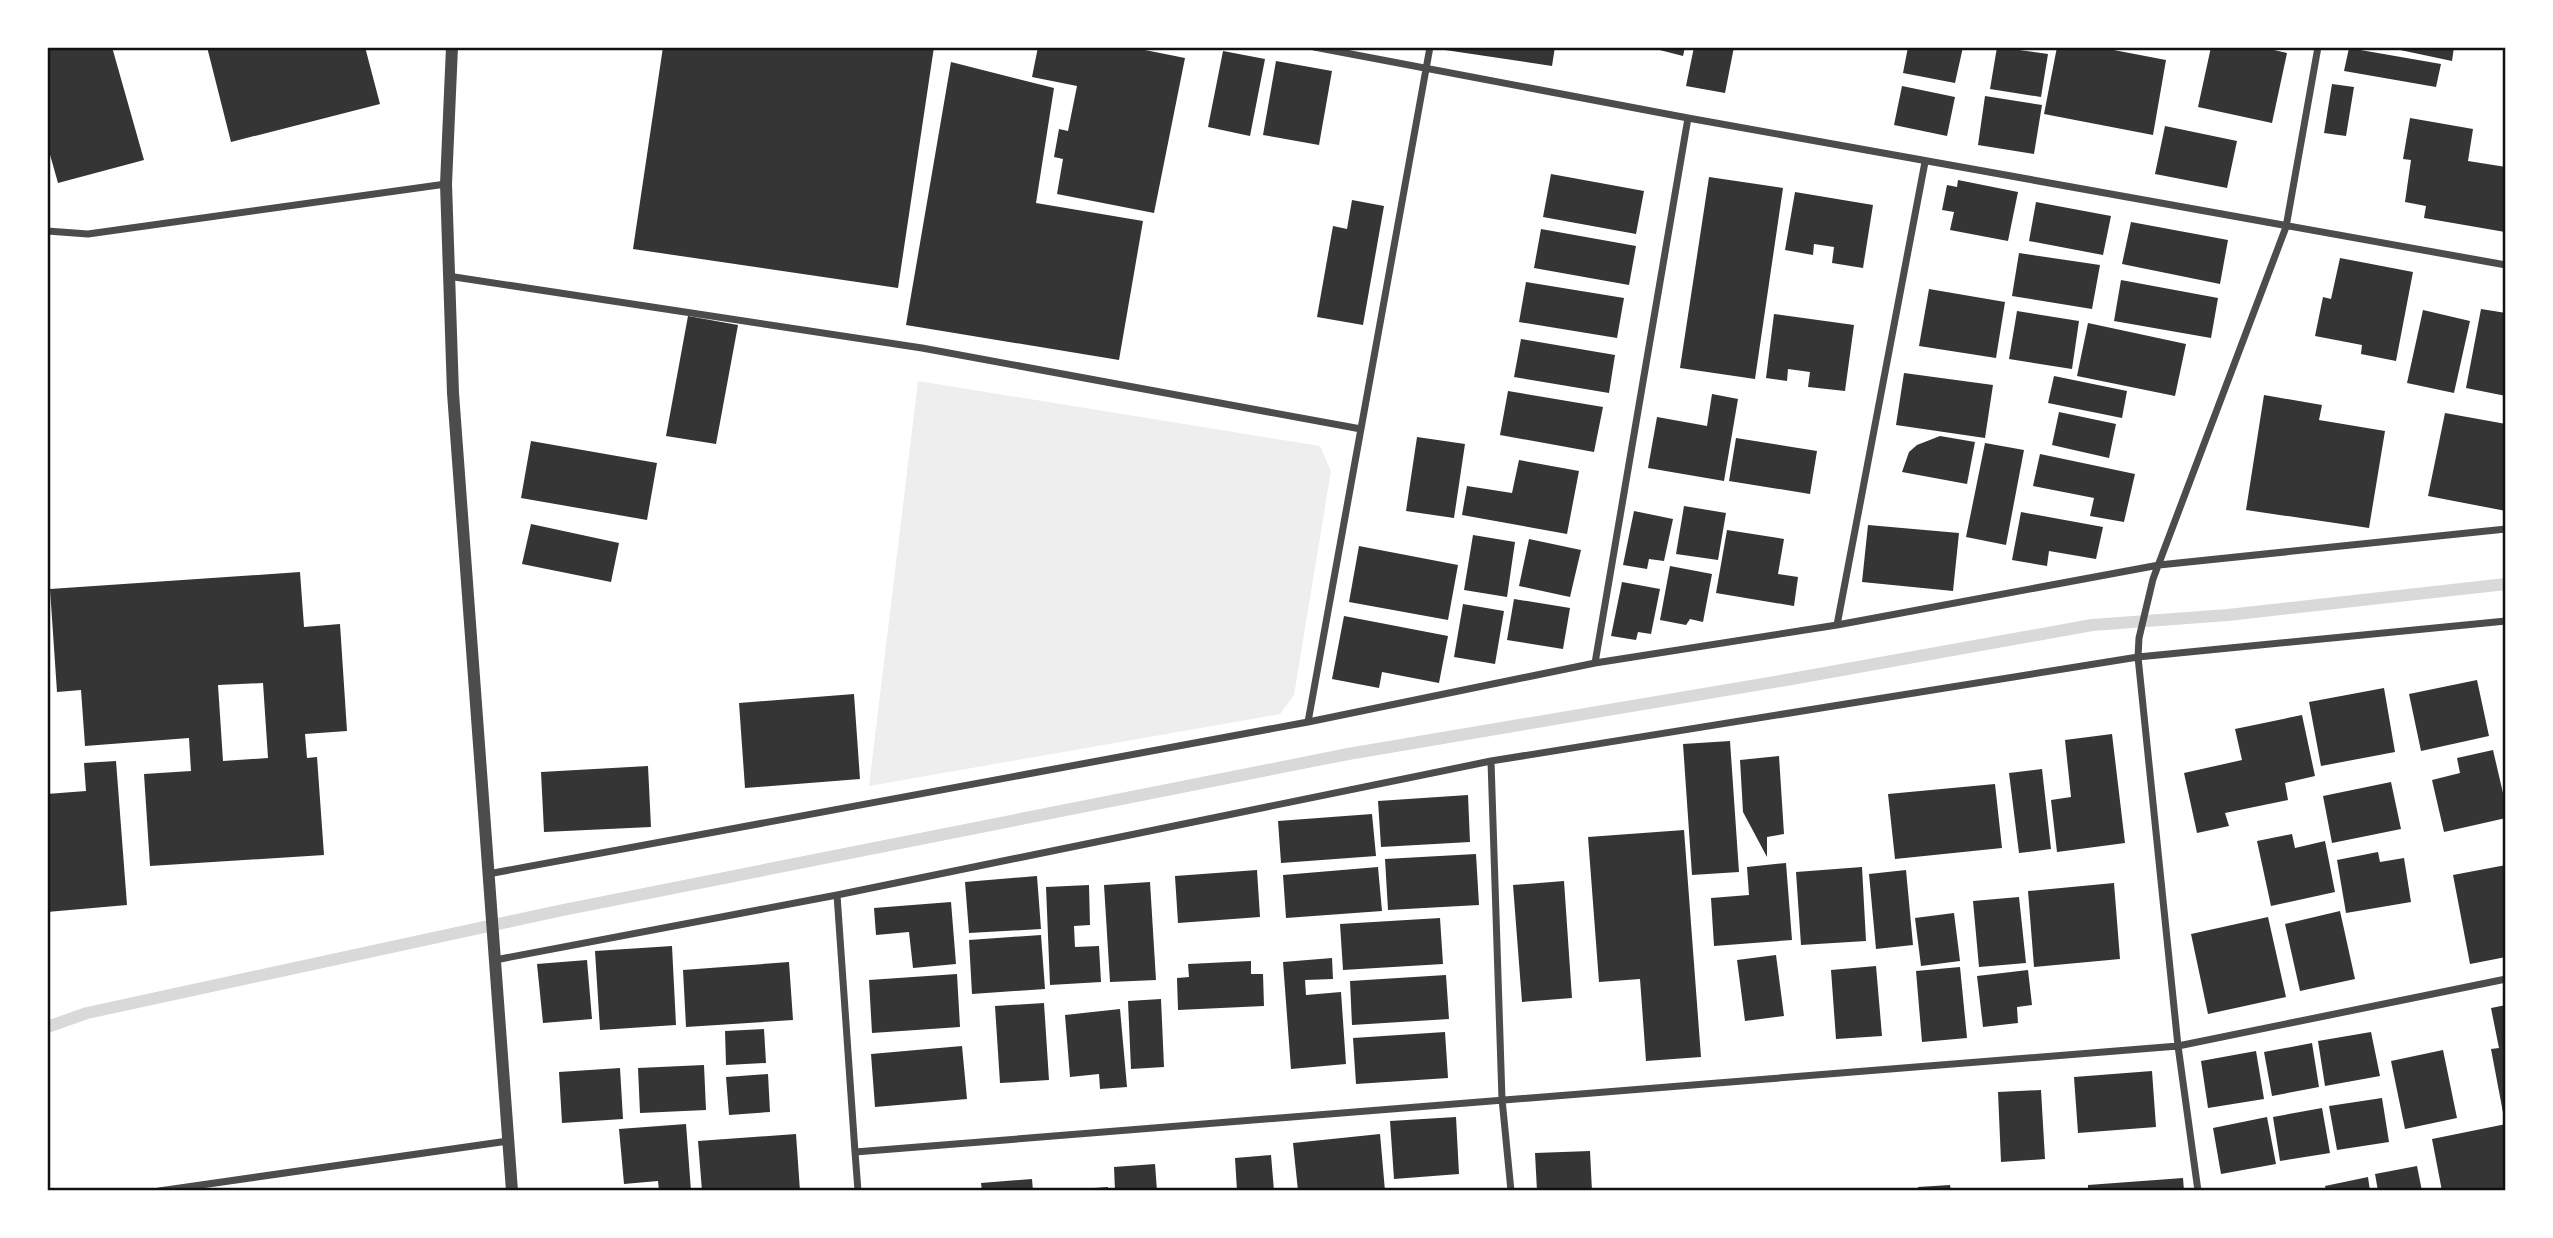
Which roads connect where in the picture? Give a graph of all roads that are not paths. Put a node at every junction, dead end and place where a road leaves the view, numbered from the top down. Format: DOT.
graph roads {
  1 [pos="452,47"];
  2 [pos="1314,47"];
  3 [pos="1430,47"];
  4 [pos="2318,47"];
  5 [pos="1426,67"];
  6 [pos="1688,118"];
  7 [pos="1925,162"];
  8 [pos="446,184"];
  9 [pos="2286,227"];
  10 [pos="47,231"];
  11 [pos="2506,265"];
  12 [pos="448,276"];
  13 [pos="1361,429"];
  14 [pos="2506,529"];
  15 [pos="2159,565"];
  16 [pos="2506,621"];
  17 [pos="1837,625"];
  18 [pos="2138,657"];
  19 [pos="1595,663"];
  20 [pos="1308,722"];
  21 [pos="1491,761"];
  22 [pos="489,880"];
  23 [pos="837,895"];
  24 [pos="495,960"];
  25 [pos="2506,979"];
  26 [pos="2178,1046"];
  27 [pos="1502,1098"];
  28 [pos="509,1141"];
  29 [pos="855,1152"];
  30 [pos="159,1191"];
  31 [pos="512,1191"];
  32 [pos="858,1191"];
  33 [pos="1511,1191"];
  34 [pos="2198,1191"];
  1 -- 8 [label="street"];
  2 -- 5 [label="street"];
  3 -- 5 [label="street"];
  4 -- 9 [label="street"];
  5 -- 6 [label="street"];
  5 -- 13 [label="street"];
  6 -- 7 [label="street"];
  6 -- 19 [label="street"];
  7 -- 9 [label="street"];
  7 -- 17 [label="street"];
  8 -- 10 [label="street"];
  8 -- 12 [label="street"];
  9 -- 11 [label="street"];
  9 -- 15 [label="street"];
  12 -- 13 [label="street"];
  12 -- 22 [label="street"];
  13 -- 20 [label="street"];
  14 -- 15 [label="street"];
  15 -- 17 [label="street"];
  15 -- 18 [label="street"];
  16 -- 18 [label="street"];
  17 -- 19 [label="street"];
  18 -- 21 [label="street"];
  18 -- 26 [label="street"];
  19 -- 20 [label="street"];
  20 -- 22 [label="street"];
  21 -- 23 [label="street"];
  21 -- 27 [label="street"];
  22 -- 24 [label="street"];
  23 -- 24 [label="street"];
  23 -- 29 [label="street"];
  24 -- 28 [label="street"];
  25 -- 26 [label="street"];
  26 -- 27 [label="street"];
  26 -- 34 [label="street"];
  27 -- 29 [label="street"];
  27 -- 33 [label="street"];
  28 -- 30 [label="street"];
  28 -- 31 [label="street"];
  29 -- 32 [label="street"];
}
